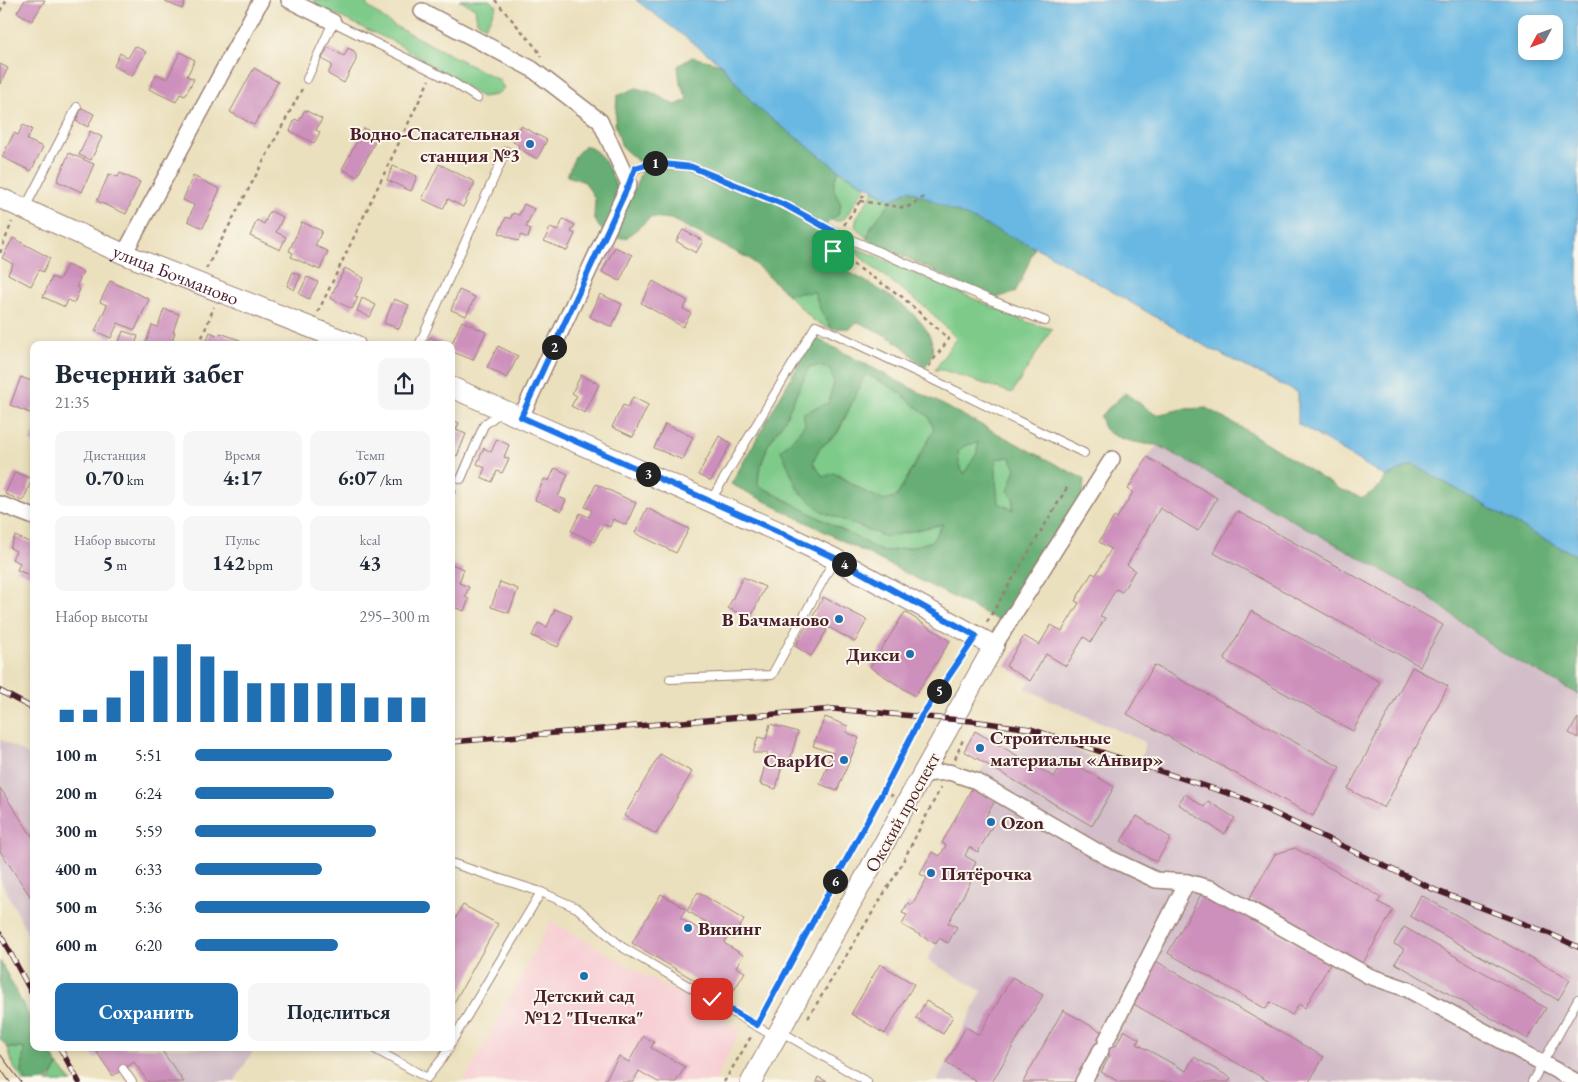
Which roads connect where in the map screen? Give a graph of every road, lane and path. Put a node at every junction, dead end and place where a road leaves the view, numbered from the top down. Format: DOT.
graph roads {
  1 [pos="7,0"];
  2 [pos="261,0"];
  3 [pos="289,0"];
  4 [pos="495,0"];
  5 [pos="0,11"];
  6 [pos="422,11"];
  7 [pos="334,22"];
  8 [pos="433,72"];
  9 [pos="307,79"];
  10 [pos="555,87"];
  11 [pos="477,98"];
  12 [pos="78,107"];
  13 [pos="506,151"];
  14 [pos="629,184"];
  15 [pos="866,192"];
  16 [pos="924,197"];
  17 [pos="0,198"];
  18 [pos="860,201"];
  19 [pos="21,208"];
  20 [pos="838,234"];
  21 [pos="0,253"];
  22 [pos="124,254"];
  23 [pos="198,284"];
  24 [pos="219,291"];
  25 [pos="1045,321"];
  26 [pos="311,327"];
  27 [pos="200,341"];
  28 [pos="344,341"];
  29 [pos="421,341"];
  30 [pos="930,365"];
  31 [pos="455,389"];
  32 [pos="512,413"];
  33 [pos="1084,453"];
  34 [pos="1112,459"];
  35 [pos="460,479"];
  36 [pos="1068,486"];
  37 [pos="710,502"];
  38 [pos="0,504"];
  39 [pos="30,515"];
  40 [pos="835,558"];
  41 [pos="976,636"];
  42 [pos="994,646"];
  43 [pos="670,679"];
  44 [pos="968,729"];
  45 [pos="949,772"];
  46 [pos="923,774"];
  47 [pos="455,864"];
  48 [pos="1187,882"];
  49 [pos="541,892"];
  50 [pos="1578,999"];
  51 [pos="757,1025"];
  52 [pos="784,1036"];
  53 [pos="455,1037"];
  54 [pos="378,1051"];
  55 [pos="447,1051"];
  56 [pos="1542,1063"];
  57 [pos="123,1069"];
  58 [pos="132,1082"];
  59 [pos="724,1082"];
  60 [pos="752,1082"];
  61 [pos="867,1082"];
  62 [pos="1083,1082"];
  63 [pos="1532,1082"];
  64 [pos="1577,1082"];
  1 -- 5 [label="path"];
  2 -- 22 [label="street"];
  3 -- 7 [label="street"];
  4 -- 10 [label="path"];
  6 -- 10 [label="street"];
  7 -- 8 [label="lane"];
  7 -- 9 [label="lane"];
  8 -- 11 [label="lane"];
  8 -- 26 [label="path"];
  9 -- 23 [label="path"];
  10 -- 14 [label="street"];
  12 -- 19 [label="lane"];
  13 -- 29 [label="lane"];
  14 -- 20 [label="lane"];
  14 -- 32 [label="street"];
  15 -- 18 [label="path"];
  16 -- 18 [label="path"];
  17 -- 19 [label="main road, улица Бочманово"];
  18 -- 20 [label="path"];
  19 -- 21 [label="path"];
  19 -- 22 [label="main road, улица Бочманово"];
  20 -- 25 [label="lane"];
  20 -- 30 [label="path"];
  22 -- 23 [label="main road, улица Бочманово"];
  23 -- 24 [label="main road, улица Бочманово"];
  24 -- 26 [label="main road, улица Бочманово"];
  24 -- 27 [label="path"];
  26 -- 28 [label="main road, улица Бочманово"];
  31 -- 32 [label="main road"];
  32 -- 35 [label="lane"];
  32 -- 37 [label="main road"];
  33 -- 37 [label="lane"];
  34 -- 42 [label="street"];
  36 -- 41 [label="path"];
  37 -- 40 [label="main road"];
  38 -- 39 [label="street"];
  40 -- 41 [label="main road"];
  40 -- 43 [label="lane"];
  41 -- 42 [label="main road"];
  41 -- 51 [label="path"];
  42 -- 46 [label="main road, Окский проспект"];
  44 -- 45 [label="path"];
  45 -- 46 [label="street"];
  45 -- 48 [label="street"];
  45 -- 52 [label="path"];
  46 -- 52 [label="main road, Окский проспект"];
  47 -- 49 [label="lane"];
  48 -- 56 [label="street"];
  48 -- 62 [label="street"];
  49 -- 51 [label="lane"];
  49 -- 53 [label="lane"];
  50 -- 56 [label="lane"];
  51 -- 52 [label="lane"];
  51 -- 59 [label="path"];
  52 -- 60 [label="main road, Окский проспект"];
  52 -- 61 [label="lane"];
  54 -- 55 [label="lane"];
  56 -- 63 [label="lane"];
  56 -- 64 [label="street"];
  57 -- 58 [label="lane"];
}
